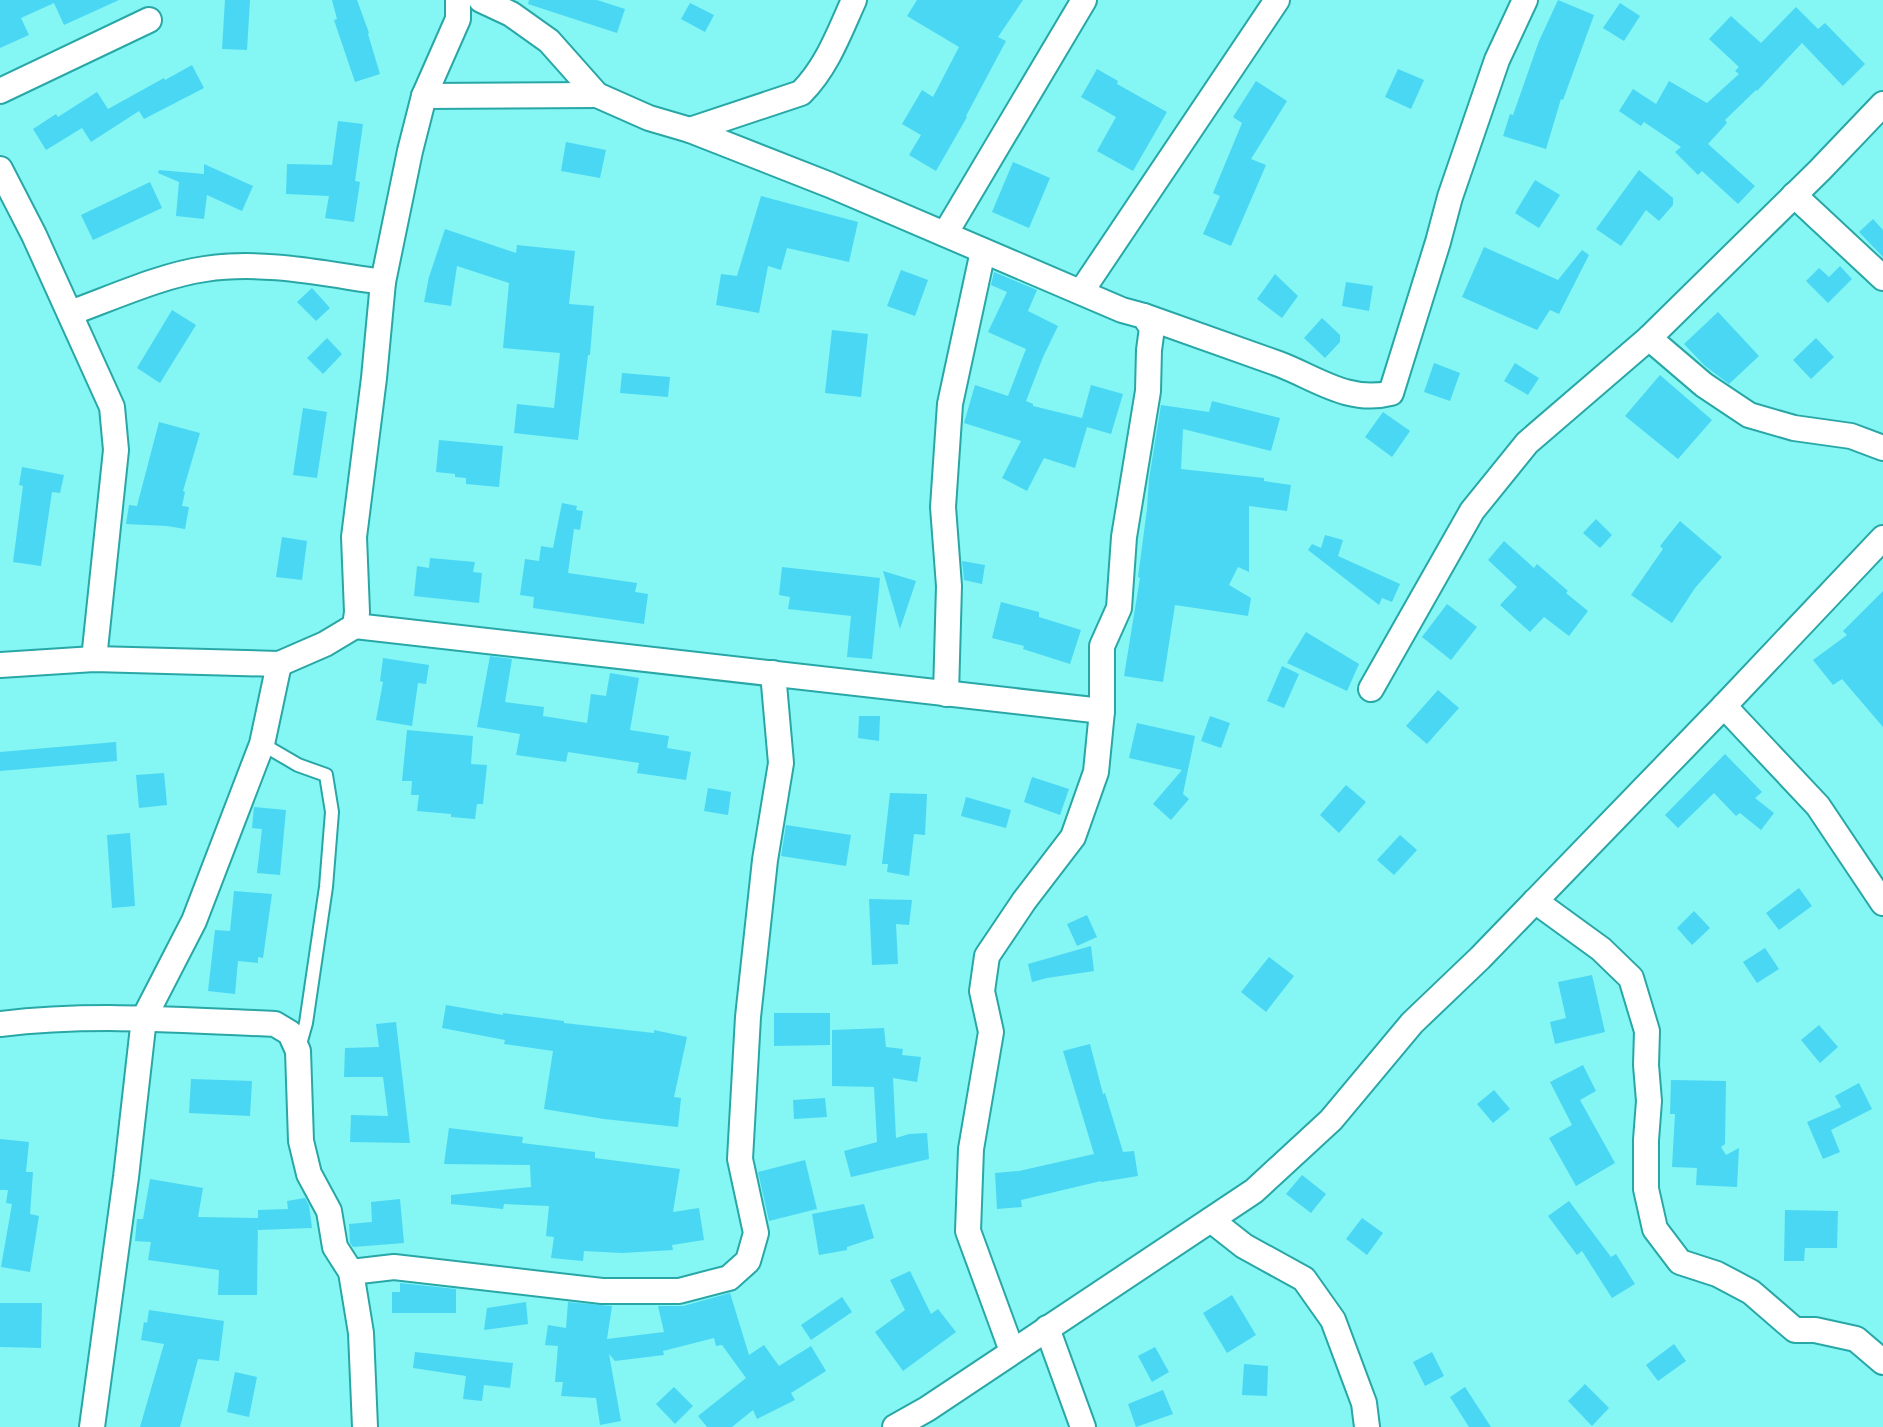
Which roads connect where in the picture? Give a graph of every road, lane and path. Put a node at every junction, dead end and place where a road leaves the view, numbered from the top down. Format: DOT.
graph roads {
  1 [pos="458,0"];
  2 [pos="481,0"];
  3 [pos="854,0"];
  4 [pos="1084,0"];
  5 [pos="1277,0"];
  6 [pos="1525,0"];
  7 [pos="149,20"];
  8 [pos="0,91"];
  9 [pos="597,95"];
  10 [pos="424,96"];
  11 [pos="1883,104"];
  12 [pos="690,130"];
  13 [pos="0,169"];
  14 [pos="1794,195"];
  15 [pos="945,234"];
  16 [pos="983,251"];
  17 [pos="1883,278"];
  18 [pos="383,282"];
  19 [pos="1081,292"];
  20 [pos="70,313"];
  21 [pos="1144,316"];
  22 [pos="1649,338"];
  23 [pos="1883,448"];
  24 [pos="1883,538"];
  25 [pos="355,626"];
  26 [pos="94,659"];
  27 [pos="279,664"];
  28 [pos="0,665"];
  29 [pos="773,673"];
  30 [pos="1371,689"];
  31 [pos="946,694"];
  32 [pos="1724,706"];
  33 [pos="1102,711"];
  34 [pos="262,744"];
  35 [pos="1535,901"];
  36 [pos="1883,903"];
  37 [pos="144,1018"];
  38 [pos="0,1024"];
  39 [pos="298,1051"];
  40 [pos="1211,1220"];
  41 [pos="351,1272"];
  42 [pos="1047,1328"];
  43 [pos="1012,1351"];
  44 [pos="1883,1362"];
  45 [pos="92,1427"];
  46 [pos="365,1427"];
  47 [pos="895,1427"];
  48 [pos="1083,1427"];
  49 [pos="1367,1427"];
  1 -- 10 [label="street"];
  2 -- 9 [label="street"];
  3 -- 12 [label="street"];
  4 -- 15 [label="street"];
  5 -- 19 [label="street"];
  6 -- 21 [label="street"];
  7 -- 8 [label="street"];
  9 -- 10 [label="street"];
  9 -- 12 [label="street"];
  10 -- 18 [label="street"];
  11 -- 14 [label="street"];
  12 -- 15 [label="street"];
  13 -- 20 [label="street"];
  14 -- 17 [label="street"];
  14 -- 22 [label="street"];
  15 -- 16 [label="street"];
  16 -- 19 [label="street"];
  16 -- 31 [label="street"];
  18 -- 20 [label="street"];
  18 -- 25 [label="street"];
  19 -- 21 [label="street"];
  20 -- 26 [label="street"];
  21 -- 33 [label="street"];
  22 -- 23 [label="street"];
  22 -- 30 [label="street"];
  24 -- 32 [label="street"];
  25 -- 27 [label="street"];
  25 -- 29 [label="street"];
  26 -- 27 [label="street"];
  26 -- 28 [label="street"];
  27 -- 34 [label="street"];
  29 -- 31 [label="street"];
  29 -- 41 [label="street"];
  31 -- 33 [label="street"];
  32 -- 35 [label="street"];
  32 -- 36 [label="street"];
  33 -- 43 [label="street"];
  34 -- 37 [label="street"];
  34 -- 39 [label="lane"];
  35 -- 40 [label="street"];
  35 -- 44 [label="street"];
  37 -- 38 [label="street"];
  37 -- 39 [label="street"];
  37 -- 45 [label="street"];
  39 -- 41 [label="street"];
  40 -- 42 [label="street"];
  40 -- 49 [label="street"];
  41 -- 46 [label="street"];
  42 -- 43 [label="street"];
  42 -- 48 [label="street"];
  43 -- 47 [label="street"];
}
